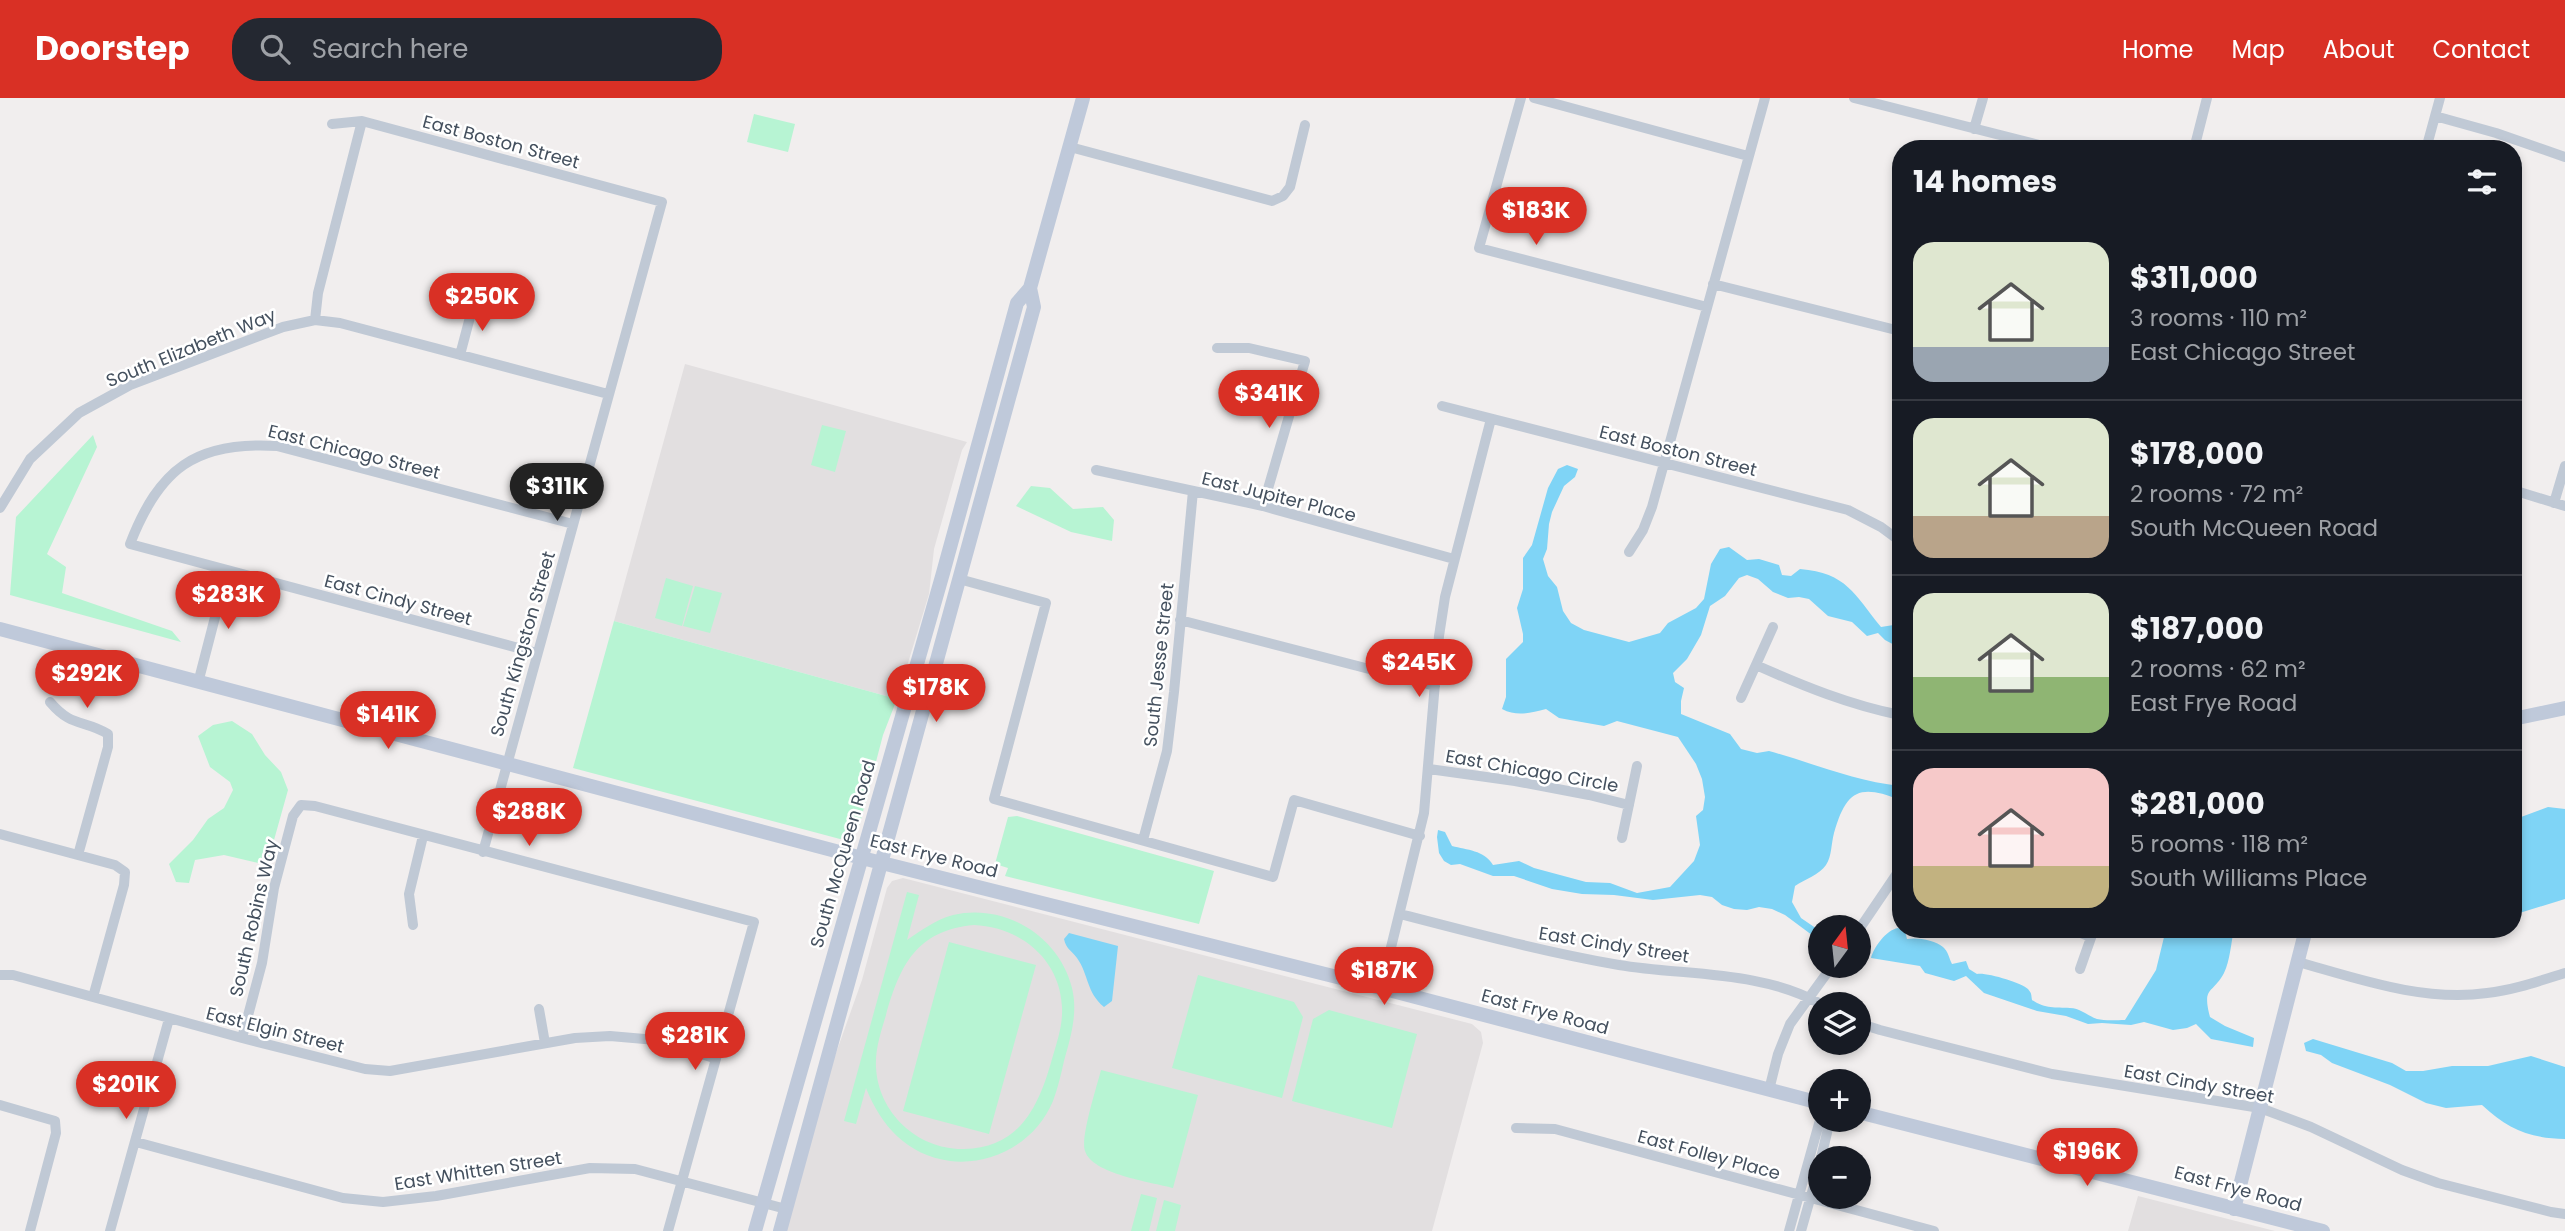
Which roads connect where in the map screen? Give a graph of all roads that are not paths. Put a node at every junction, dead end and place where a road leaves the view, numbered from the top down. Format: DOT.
graph roads {
  1 [pos="1083,98"];
  2 [pos="1521,98"];
  3 [pos="1534,98"];
  4 [pos="1765,98"];
  5 [pos="1854,98"];
  6 [pos="1983,98"];
  7 [pos="2207,98"];
  8 [pos="2440,98"];
  9 [pos="2435,116"];
  10 [pos="362,121"];
  11 [pos="332,124"];
  12 [pos="1306,125"];
  13 [pos="1974,129"];
  14 [pos="2018,140"];
  15 [pos="2196,140"];
  16 [pos="2428,140"];
  17 [pos="2516,140"];
  18 [pos="2522,142"];
  19 [pos="1070,147"];
  20 [pos="1748,156"];
  21 [pos="2565,158"];
  22 [pos="662,202"];
  23 [pos="1713,284"];
  24 [pos="1030,288"];
  25 [pos="474,302"];
  26 [pos="1707,307"];
  27 [pos="316,320"];
  28 [pos="1892,329"];
  29 [pos="1217,348"];
  30 [pos="460,355"];
  31 [pos="608,394"];
  32 [pos="1442,406"];
  33 [pos="1491,419"];
  34 [pos="1663,464"];
  35 [pos="2565,466"];
  36 [pos="1096,470"];
  37 [pos="1193,491"];
  38 [pos="2522,493"];
  39 [pos="2554,503"];
  40 [pos="1263,506"];
  41 [pos="2565,506"];
  42 [pos="0,508"];
  43 [pos="573,524"];
  44 [pos="1892,535"];
  45 [pos="130,544"];
  46 [pos="1629,552"];
  47 [pos="1454,559"];
  48 [pos="227,571"];
  49 [pos="943,573"];
  50 [pos="959,579"];
  51 [pos="1180,620"];
  52 [pos="1773,627"];
  53 [pos="1,632"];
  54 [pos="537,653"];
  55 [pos="1756,665"];
  56 [pos="198,683"];
  57 [pos="1435,686"];
  58 [pos="1741,698"];
  59 [pos="50,702"];
  60 [pos="2565,708"];
  61 [pos="1892,713"];
  62 [pos="2522,717"];
  63 [pos="506,764"];
  64 [pos="1637,766"];
  65 [pos="1429,769"];
  66 [pos="1629,805"];
  67 [pos="0,834"];
  68 [pos="423,836"];
  69 [pos="1420,836"];
  70 [pos="1622,838"];
  71 [pos="1143,841"];
  72 [pos="483,852"];
  73 [pos="78,855"];
  74 [pos="862,858"];
  75 [pos="881,861"];
  76 [pos="1892,881"];
  77 [pos="1400,914"];
  78 [pos="1869,915"];
  79 [pos="412,925"];
  80 [pos="2091,938"];
  81 [pos="2304,938"];
  82 [pos="2298,962"];
  83 [pos="2080,969"];
  84 [pos="2565,973"];
  85 [pos="0,975"];
  86 [pos="1823,978"];
  87 [pos="1381,988"];
  88 [pos="1812,992"];
  89 [pos="93,997"];
  90 [pos="1808,997"];
  91 [pos="539,1009"];
  92 [pos="169,1019"];
  93 [pos="1871,1027"];
  94 [pos="242,1038"];
  95 [pos="545,1043"];
  96 [pos="714,1058"];
  97 [pos="1769,1090"];
  98 [pos="1808,1099"];
  99 [pos="0,1105"];
  100 [pos="2260,1108"];
  101 [pos="1871,1115"];
  102 [pos="1516,1128"];
  103 [pos="1817,1132"];
  104 [pos="136,1142"];
  105 [pos="682,1180"];
  106 [pos="1800,1195"];
  107 [pos="1808,1197"];
  108 [pos="763,1204"];
  109 [pos="1808,1208"];
  110 [pos="786,1209"];
  111 [pos="1852,1209"];
  112 [pos="2234,1209"];
  113 [pos="2565,1214"];
  114 [pos="30,1231"];
  115 [pos="110,1231"];
  116 [pos="668,1231"];
  117 [pos="755,1231"];
  118 [pos="780,1231"];
  119 [pos="1789,1231"];
  120 [pos="1801,1231"];
  121 [pos="1934,1231"];
  122 [pos="2323,1231"];
  1 -- 19 [label="street, South McQueen Road"];
  2 -- 26 [label="street"];
  3 -- 20 [label="street"];
  4 -- 20 [label="street"];
  5 -- 13 [label="street"];
  6 -- 13 [label="street"];
  7 -- 15 [label="street"];
  8 -- 9 [label="street"];
  9 -- 16 [label="street"];
  9 -- 17 [label="street"];
  10 -- 11 [label="street, East Boston Street"];
  10 -- 22 [label="street, East Boston Street"];
  10 -- 27 [label="street"];
  12 -- 19 [label="street"];
  13 -- 14 [label="street"];
  18 -- 21 [label="street"];
  19 -- 24 [label="street, South McQueen Road"];
  20 -- 23 [label="street"];
  22 -- 31 [label="street, South Kingston Street"];
  23 -- 26 [label="street"];
  23 -- 28 [label="street"];
  24 -- 49 [label="street, South McQueen Road"];
  24 -- 50 [label="street, South McQueen Road"];
  25 -- 30 [label="street"];
  26 -- 34 [label="street"];
  27 -- 30 [label="street"];
  27 -- 42 [label="street, South Elizabeth Way"];
  29 -- 40 [label="street"];
  30 -- 31 [label="street"];
  31 -- 43 [label="street, South Kingston Street"];
  32 -- 33 [label="street, East Boston Street"];
  33 -- 34 [label="street, East Boston Street"];
  33 -- 47 [label="street"];
  34 -- 44 [label="street, East Boston Street"];
  34 -- 46 [label="street"];
  35 -- 39 [label="street"];
  36 -- 37 [label="street, East Jupiter Place"];
  37 -- 40 [label="street, East Jupiter Place"];
  37 -- 51 [label="street, South Jesse Street"];
  38 -- 39 [label="street"];
  39 -- 41 [label="street"];
  40 -- 47 [label="street, East Jupiter Place"];
  43 -- 45 [label="street, East Chicago Street"];
  43 -- 54 [label="street, South Kingston Street"];
  45 -- 48 [label="street, East Cindy Street"];
  47 -- 57 [label="street"];
  48 -- 54 [label="street, East Cindy Street"];
  48 -- 56 [label="street"];
  49 -- 50 [label="street"];
  49 -- 74 [label="street, South McQueen Road"];
  50 -- 71 [label="street"];
  50 -- 75 [label="street, South McQueen Road"];
  51 -- 57 [label="street"];
  51 -- 71 [label="street, South Jesse Street"];
  52 -- 55 [label="street"];
  53 -- 56 [label="street, East Frye Road"];
  54 -- 63 [label="street, South Kingston Street"];
  55 -- 58 [label="street"];
  55 -- 61 [label="street"];
  56 -- 63 [label="street, East Frye Road"];
  57 -- 65 [label="street"];
  59 -- 73 [label="street"];
  60 -- 62 [label="street"];
  63 -- 72 [label="street, South Kingston Street"];
  63 -- 74 [label="street, East Frye Road"];
  64 -- 66 [label="street, East Chicago Circle"];
  65 -- 66 [label="street, East Chicago Circle"];
  65 -- 69 [label="street"];
  66 -- 70 [label="street, East Chicago Circle"];
  67 -- 73 [label="street"];
  68 -- 72 [label="street"];
  68 -- 79 [label="street"];
  68 -- 94 [label="street, South Robins Way"];
  69 -- 71 [label="street"];
  69 -- 77 [label="street"];
  72 -- 96 [label="street"];
  73 -- 89 [label="street"];
  74 -- 75 [label="street, East Frye Road"];
  74 -- 108 [label="street, South McQueen Road"];
  75 -- 87 [label="street, East Frye Road"];
  75 -- 110 [label="street, South McQueen Road"];
  76 -- 78 [label="street"];
  77 -- 87 [label="street"];
  77 -- 90 [label="street, East Cindy Street"];
  80 -- 83 [label="street"];
  81 -- 82 [label="street"];
  82 -- 84 [label="street"];
  82 -- 100 [label="street"];
  85 -- 89 [label="street, East Elgin Street"];
  86 -- 88 [label="street"];
  87 -- 97 [label="street, East Frye Road"];
  89 -- 92 [label="street, East Elgin Street"];
  90 -- 97 [label="street"];
  91 -- 95 [label="street"];
  92 -- 94 [label="street, East Elgin Street"];
  92 -- 104 [label="street"];
  93 -- 100 [label="street, East Cindy Street"];
  94 -- 95 [label="street, East Elgin Street"];
  95 -- 96 [label="street, East Elgin Street"];
  96 -- 105 [label="street"];
  97 -- 98 [label="street, East Frye Road"];
  99 -- 114 [label="street"];
  100 -- 112 [label="street"];
  100 -- 113 [label="street, East Cindy Street"];
  101 -- 112 [label="street, East Frye Road"];
  102 -- 106 [label="street, East Folley Place"];
  103 -- 106 [label="street"];
  104 -- 105 [label="street, East Whitten Street"];
  104 -- 115 [label="street"];
  105 -- 108 [label="street, East Whitten Street"];
  105 -- 116 [label="street"];
  106 -- 107 [label="street, East Folley Place"];
  106 -- 119 [label="street"];
  108 -- 110 [label="street, East Whitten Street"];
  108 -- 117 [label="street, South McQueen Road"];
  109 -- 120 [label="street"];
  110 -- 118 [label="street, South McQueen Road"];
  111 -- 121 [label="street, East Folley Place"];
  112 -- 122 [label="street, East Frye Road"];
}
